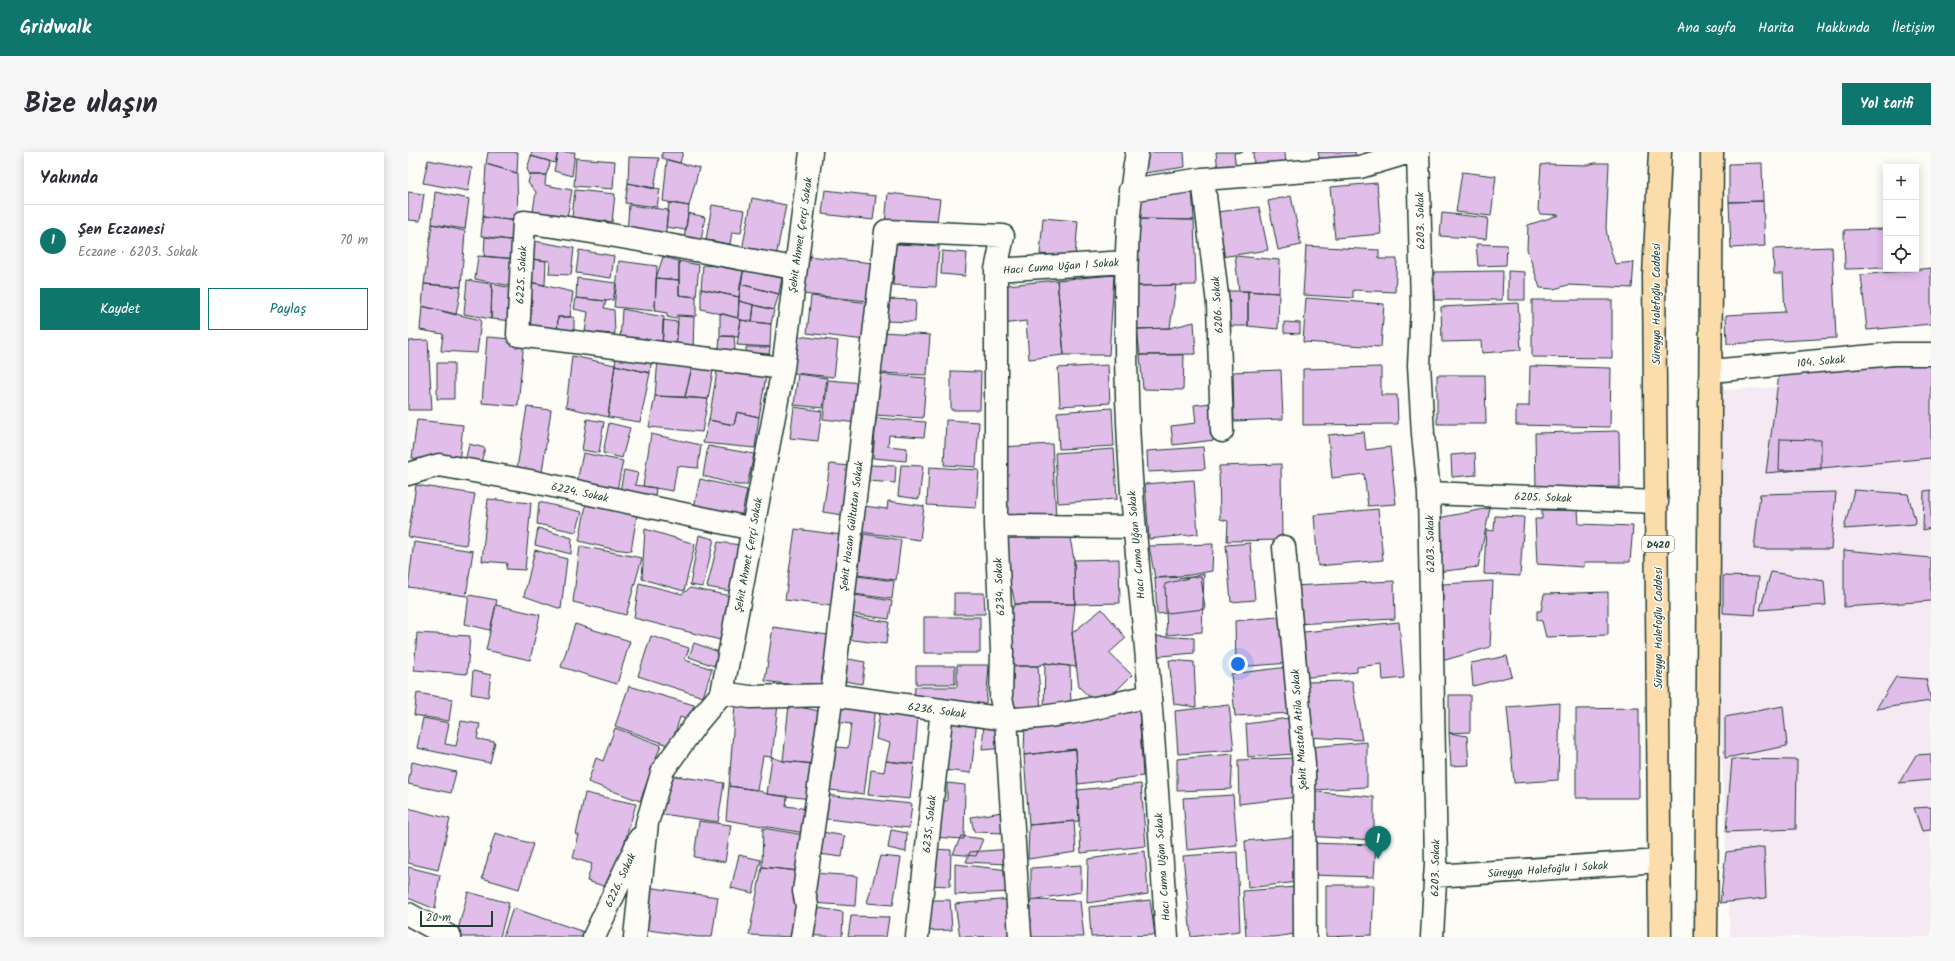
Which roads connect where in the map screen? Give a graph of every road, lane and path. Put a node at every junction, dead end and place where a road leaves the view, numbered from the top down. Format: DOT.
graph roads {
  1 [pos="811,152"];
  2 [pos="1136,152"];
  3 [pos="1410,152"];
  4 [pos="1418,152"];
  5 [pos="1660,152"];
  6 [pos="1712,152"];
  7 [pos="1203,179"];
  8 [pos="1130,190"];
  9 [pos="1003,236"];
  10 [pos="1126,262"];
  11 [pos="795,268"];
  12 [pos="996,270"];
  13 [pos="1931,354"];
  14 [pos="783,368"];
  15 [pos="1711,370"];
  16 [pos="1222,431"];
  17 [pos="408,474"];
  18 [pos="1429,493"];
  19 [pos="1657,502"];
  20 [pos="996,526"];
  21 [pos="1134,527"];
  22 [pos="752,529"];
  23 [pos="1284,547"];
  24 [pos="722,693"];
  25 [pos="832,695"];
  26 [pos="1150,696"];
  27 [pos="942,710"];
  28 [pos="1006,719"];
  29 [pos="647,823"];
  30 [pos="1660,862"];
  31 [pos="1435,876"];
  32 [pos="408,914"];
  33 [pos="450,937"];
  34 [pos="594,937"];
  35 [pos="635,937"];
  36 [pos="802,937"];
  37 [pos="917,937"];
  38 [pos="1020,937"];
  39 [pos="1168,937"];
  40 [pos="1305,937"];
  41 [pos="1432,937"];
  42 [pos="1660,937"];
  43 [pos="1706,937"];
  1 -- 11 [label="street, Şehit Ahmet Çerçi Sokak"];
  2 -- 8 [label="street, Hacı Cuma Uğan Sokak"];
  3 -- 7 [label="street"];
  4 -- 18 [label="street, 6203. Sokak"];
  5 -- 19 [label="main road, Süreyya Halefoğlu Caddesi / D420"];
  6 -- 15 [label="main road"];
  7 -- 8 [label="street"];
  7 -- 16 [label="street, 6206. Sokak"];
  8 -- 10 [label="street, Hacı Cuma Uğan Sokak"];
  9 -- 12 [label="street, 6234. Sokak"];
  9 -- 25 [label="street, Şehit Hasan Gültutan Sokak"];
  10 -- 12 [label="street, Hacı Cuma Uğan 1 Sokak"];
  10 -- 21 [label="street, Hacı Cuma Uğan Sokak"];
  11 -- 14 [label="street, Şehit Ahmet Çerçi Sokak"];
  11 -- 14 [label="street, 6225. Sokak"];
  12 -- 20 [label="street, 6234. Sokak"];
  13 -- 15 [label="street, 104. Sokak"];
  14 -- 22 [label="street, Şehit Ahmet Çerçi Sokak"];
  15 -- 43 [label="main road"];
  17 -- 22 [label="street, 6224. Sokak"];
  18 -- 19 [label="street, 6205. Sokak"];
  18 -- 31 [label="street, 6203. Sokak"];
  19 -- 30 [label="main road, Süreyya Halefoğlu Caddesi / D420"];
  20 -- 21 [label="street"];
  20 -- 28 [label="street, 6234. Sokak"];
  21 -- 26 [label="street, Hacı Cuma Uğan Sokak"];
  22 -- 24 [label="street, Şehit Ahmet Çerçi Sokak"];
  23 -- 40 [label="street, Şehit Mustafa Atila Sokak"];
  24 -- 25 [label="street, 6236. Sokak"];
  24 -- 29 [label="street, Şehit Ahmet Çerçi Sokak"];
  25 -- 27 [label="street, 6236. Sokak"];
  25 -- 36 [label="street, Şehit Hasan Gültutan Sokak"];
  26 -- 28 [label="street, 6236. Sokak"];
  26 -- 39 [label="street, Hacı Cuma Uğan Sokak"];
  27 -- 28 [label="street, 6236. Sokak"];
  27 -- 37 [label="street, 6235. Sokak"];
  28 -- 38 [label="street, 6234. Sokak"];
  29 -- 34 [label="street, 6226. Sokak"];
  29 -- 35 [label="street, Şehit Ahmet Çerçi Sokak"];
  30 -- 31 [label="street, Süreyya Halefoğlu 1 Sokak"];
  30 -- 42 [label="main road, Süreyya Halefoğlu Caddesi / D420"];
  31 -- 41 [label="street, 6203. Sokak"];
  32 -- 33 [label="street"];
}
